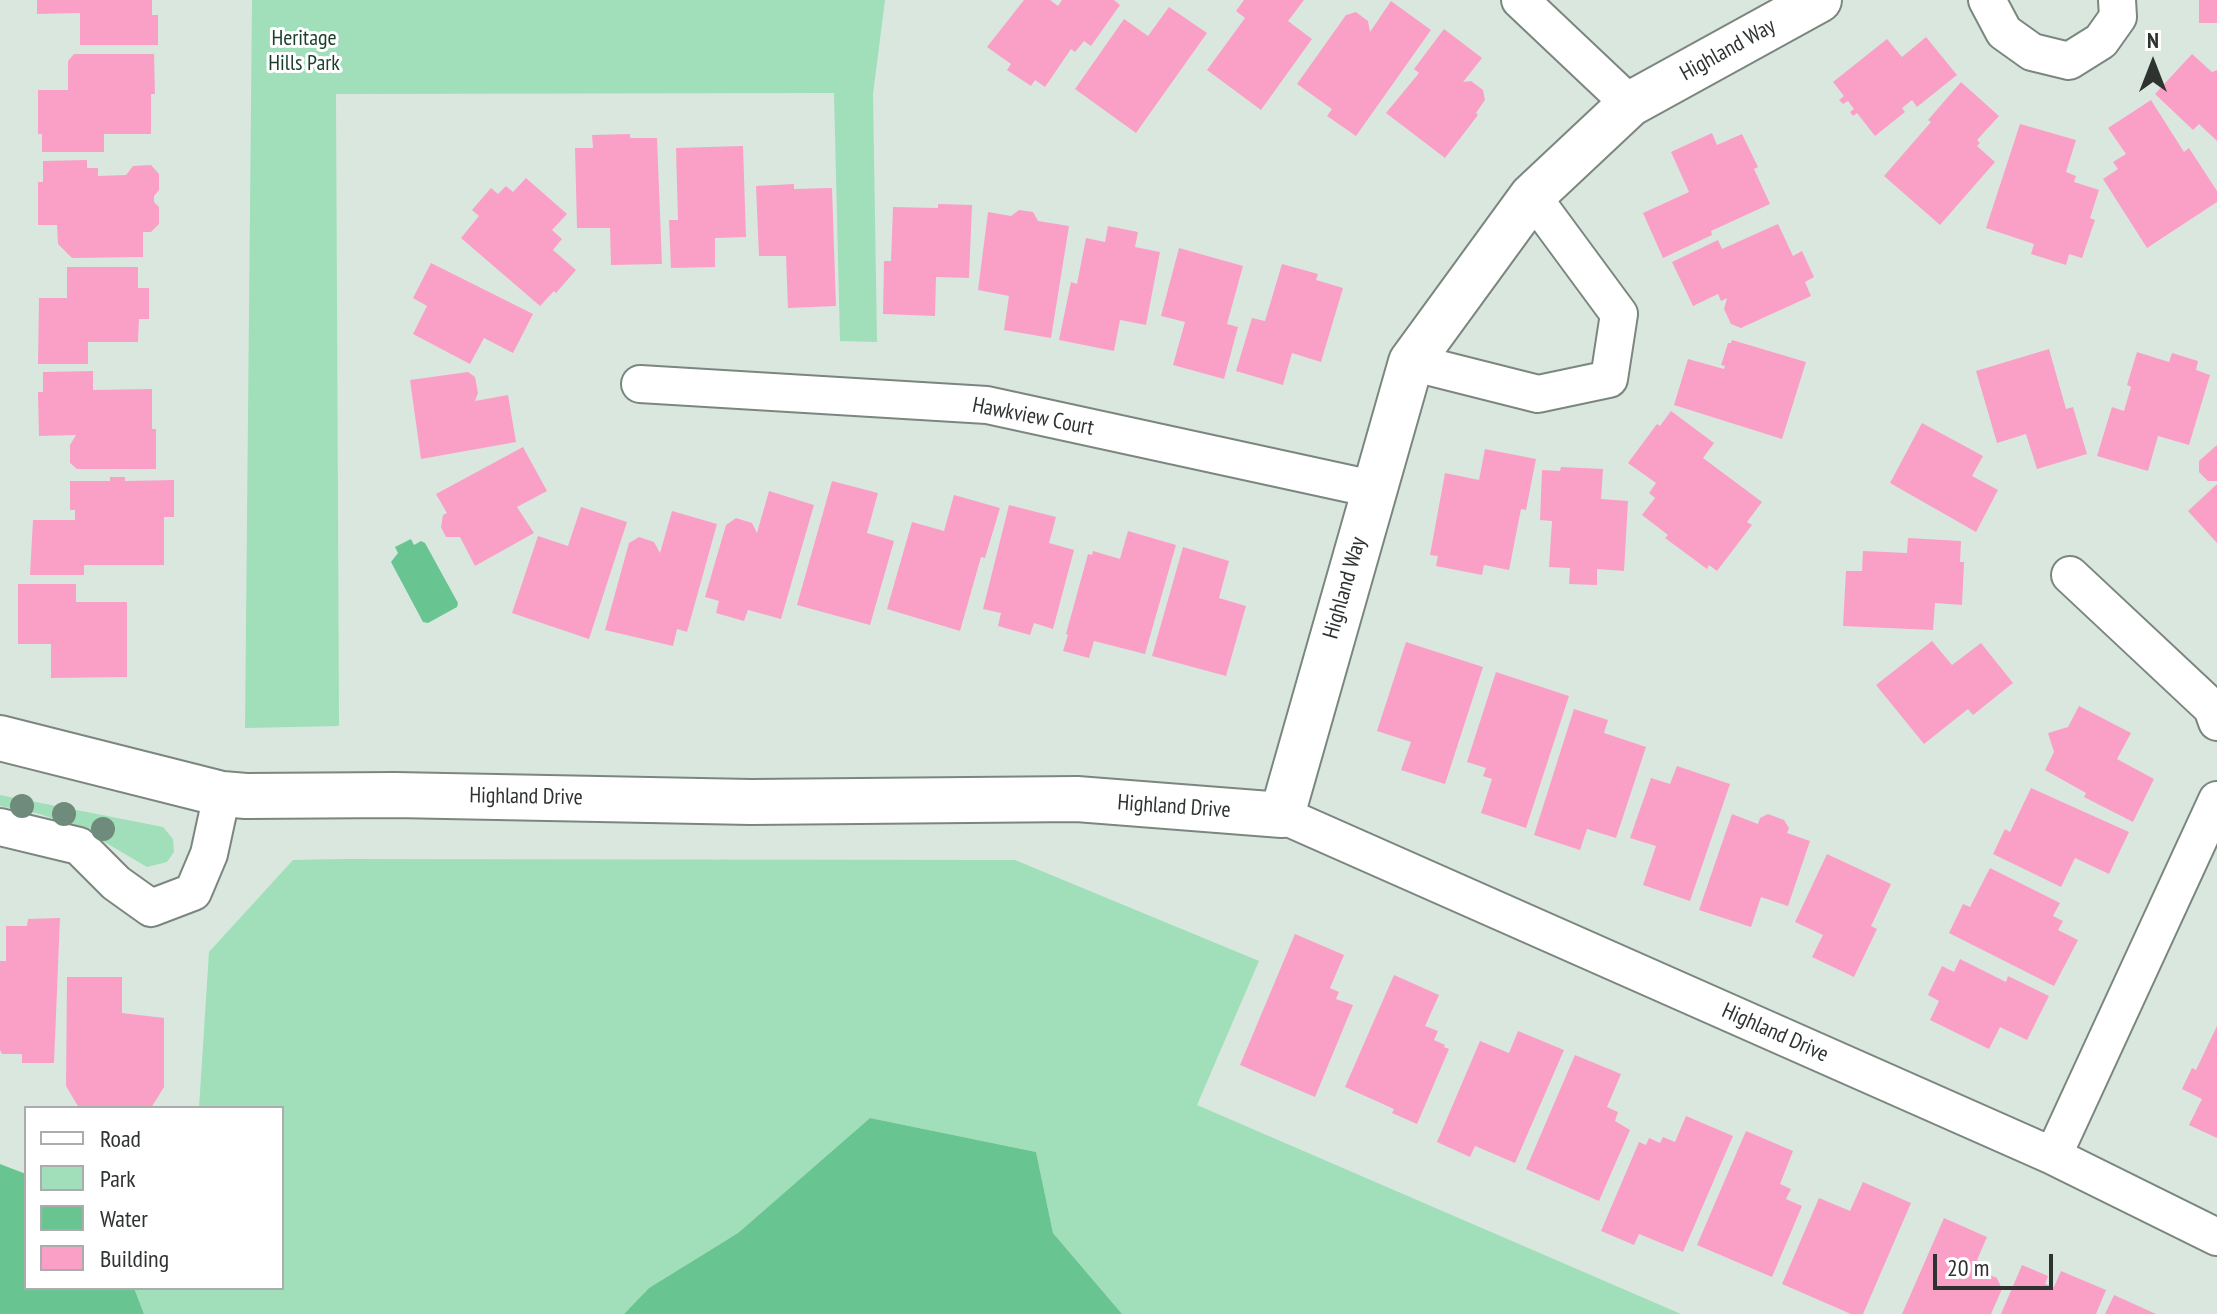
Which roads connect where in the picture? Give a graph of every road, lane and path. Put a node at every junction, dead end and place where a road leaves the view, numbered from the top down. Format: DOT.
graph roads {
  1 [pos="1520,0"];
  2 [pos="1819,0"];
  3 [pos="1987,0"];
  4 [pos="2117,0"];
  5 [pos="1630,104"];
  6 [pos="1532,196"];
  7 [pos="1411,362"];
  8 [pos="640,384"];
  9 [pos="1373,489"];
  10 [pos="2070,575"];
  11 [pos="2217,722"];
  12 [pos="0,738"];
  13 [pos="222,794"];
  14 [pos="2217,800"];
  15 [pos="1282,815"];
  16 [pos="0,827"];
  17 [pos="2053,1156"];
  18 [pos="2217,1237"];
  1 -- 5 [label="street"];
  2 -- 5 [label="street, Highland Way"];
  3 -- 4 [label="street"];
  5 -- 6 [label="street, Highland Way"];
  6 -- 7 [label="street, Highland Way"];
  6 -- 7 [label="street"];
  7 -- 9 [label="street, Highland Way"];
  8 -- 9 [label="street, Hawkview Court"];
  9 -- 15 [label="street, Highland Way"];
  10 -- 11 [label="street"];
  12 -- 13 [label="street, Highland Drive"];
  13 -- 15 [label="street, Highland Drive"];
  13 -- 16 [label="street"];
  14 -- 17 [label="street"];
  15 -- 17 [label="street, Highland Drive"];
  17 -- 18 [label="street, Highland Drive"];
}
